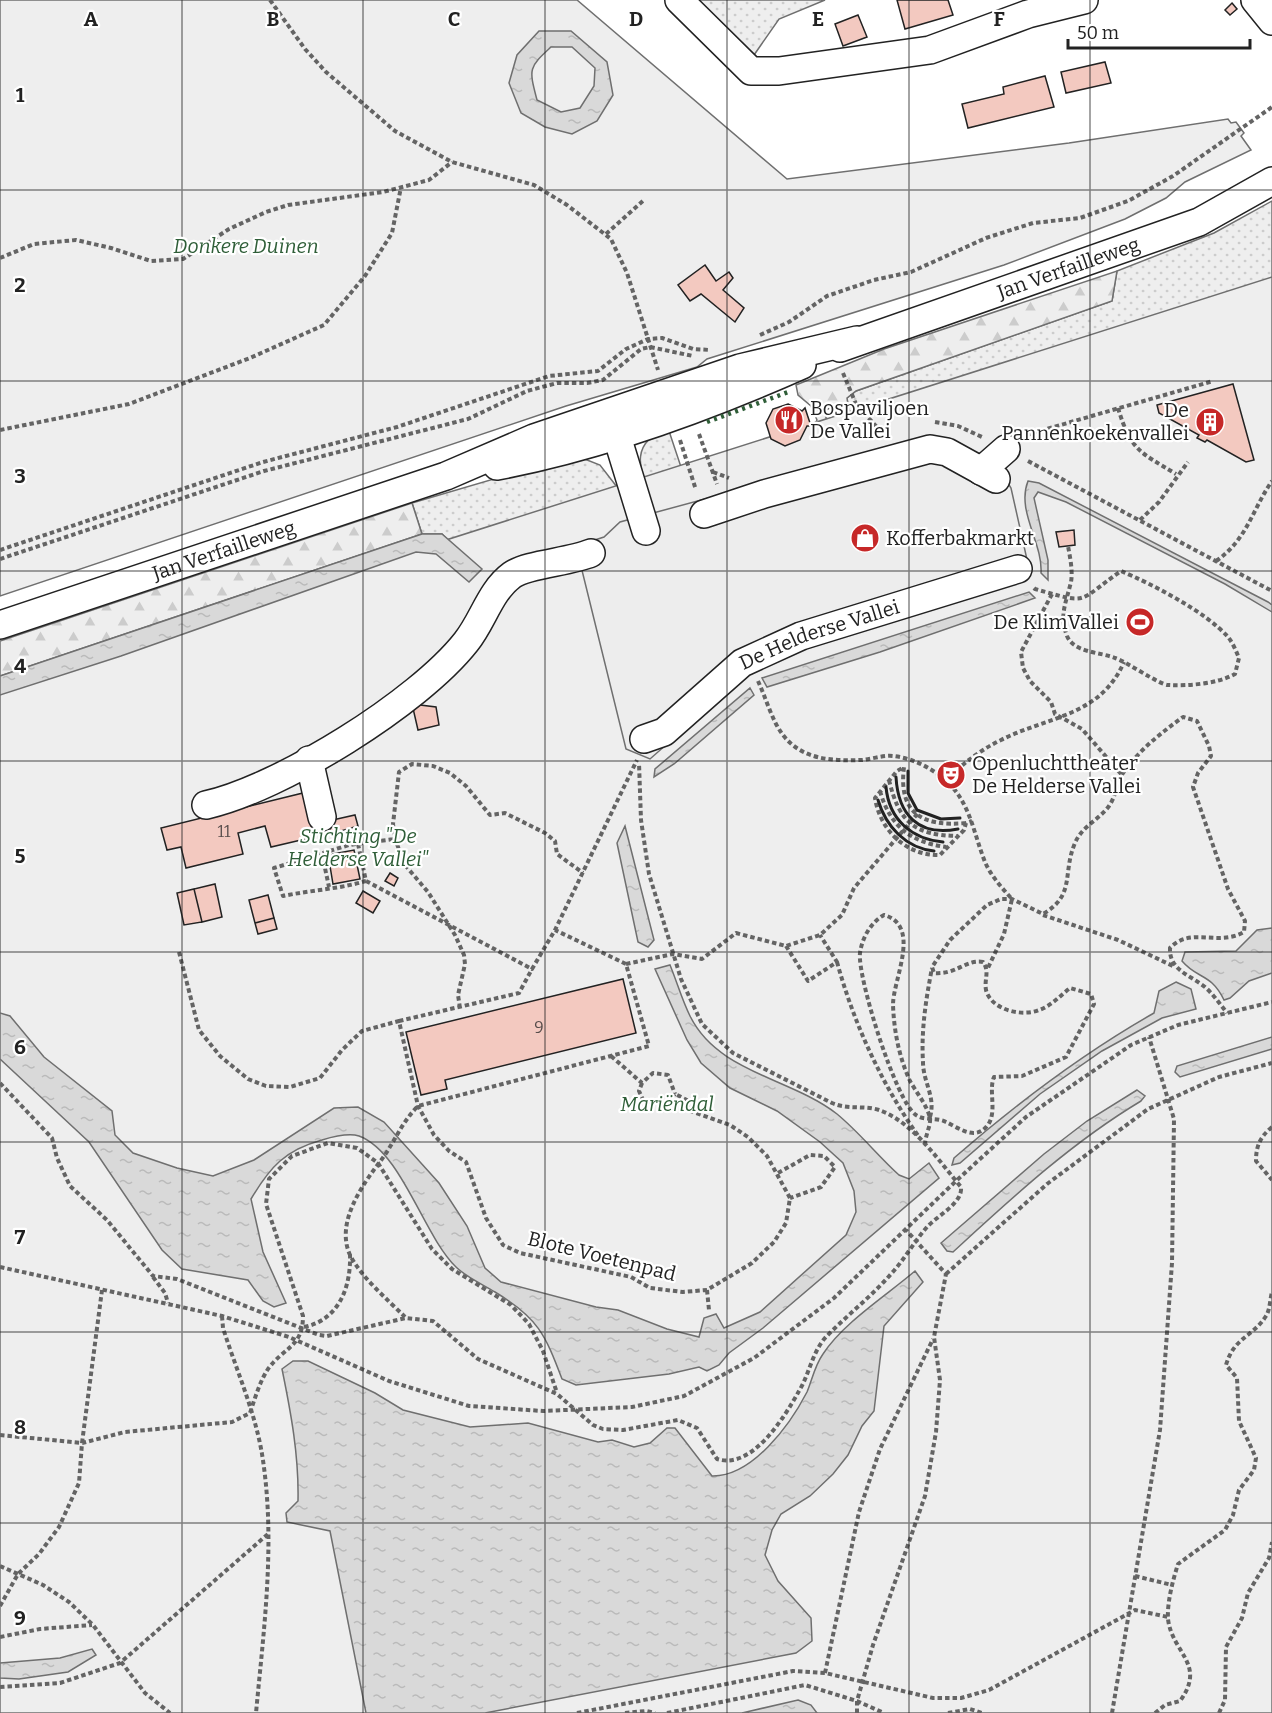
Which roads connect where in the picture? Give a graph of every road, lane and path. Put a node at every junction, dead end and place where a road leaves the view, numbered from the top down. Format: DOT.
graph roads {
  1 [pos="270,0"];
  2 [pos="679,0"];
  3 [pos="1084,0"];
  4 [pos="1256,0"];
  5 [pos="1025,7"];
  6 [pos="1272,21"];
  7 [pos="1272,108"];
  8 [pos="452,162"];
  9 [pos="1272,181"];
  10 [pos="401,187"];
  11 [pos="645,199"];
  12 [pos="606,234"];
  13 [pos="0,258"];
  14 [pos="752,338"];
  15 [pos="648,339"];
  16 [pos="849,344"];
  17 [pos="650,347"];
  18 [pos="713,350"];
  19 [pos="672,351"];
  20 [pos="1213,381"];
  21 [pos="1118,408"];
  22 [pos="691,409"];
  23 [pos="614,424"];
  24 [pos="0,430"];
  25 [pos="883,434"];
  26 [pos="1012,443"];
  27 [pos="1188,462"];
  28 [pos="713,472"];
  29 [pos="1176,474"];
  30 [pos="1272,481"];
  31 [pos="704,514"];
  32 [pos="1140,520"];
  33 [pos="645,531"];
  34 [pos="1068,546"];
  35 [pos="0,550"];
  36 [pos="591,553"];
  37 [pos="0,559"];
  38 [pos="1216,561"];
  39 [pos="1018,569"];
  40 [pos="1052,594"];
  41 [pos="1065,598"];
  42 [pos="0,625"];
  43 [pos="1125,661"];
  44 [pos="742,663"];
  45 [pos="1064,716"];
  46 [pos="641,748"];
  47 [pos="905,758"];
  48 [pos="309,760"];
  49 [pos="904,767"];
  50 [pos="1122,775"];
  51 [pos="888,780"];
  52 [pos="945,780"];
  53 [pos="880,790"];
  54 [pos="206,805"];
  55 [pos="918,813"];
  56 [pos="322,817"];
  57 [pos="972,821"];
  58 [pos="966,823"];
  59 [pos="910,824"];
  60 [pos="903,832"];
  61 [pos="957,836"];
  62 [pos="395,839"];
  63 [pos="897,840"];
  64 [pos="358,844"];
  65 [pos="946,848"];
  66 [pos="321,854"];
  67 [pos="583,873"];
  68 [pos="366,881"];
  69 [pos="329,887"];
  70 [pos="1012,899"];
  71 [pos="1043,914"];
  72 [pos="448,925"];
  73 [pos="555,930"];
  74 [pos="820,935"];
  75 [pos="786,946"];
  76 [pos="179,952"];
  77 [pos="673,954"];
  78 [pos="837,962"];
  79 [pos="626,964"];
  80 [pos="1174,966"];
  81 [pos="932,967"];
  82 [pos="532,969"];
  83 [pos="987,970"];
  84 [pos="1272,1002"];
  85 [pos="460,1008"];
  86 [pos="1227,1013"];
  87 [pos="399,1021"];
  88 [pos="1149,1037"];
  89 [pos="611,1056"];
  90 [pos="1272,1063"];
  91 [pos="0,1083"];
  92 [pos="642,1083"];
  93 [pos="675,1094"];
  94 [pos="1169,1100"];
  95 [pos="418,1106"];
  96 [pos="930,1118"];
  97 [pos="1272,1127"];
  98 [pos="924,1144"];
  99 [pos="378,1163"];
  100 [pos="778,1173"];
  101 [pos="1272,1180"];
  102 [pos="956,1181"];
  103 [pos="790,1198"];
  104 [pos="906,1230"];
  105 [pos="916,1241"];
  106 [pos="350,1254"];
  107 [pos="0,1267"];
  108 [pos="946,1274"];
  109 [pos="153,1276"];
  110 [pos="102,1290"];
  111 [pos="706,1290"];
  112 [pos="1272,1292"];
  113 [pos="168,1303"];
  114 [pos="709,1310"];
  115 [pos="222,1316"];
  116 [pos="405,1318"];
  117 [pos="303,1327"];
  118 [pos="934,1337"];
  119 [pos="298,1341"];
  120 [pos="557,1394"];
  121 [pos="576,1410"];
  122 [pos="250,1413"];
  123 [pos="0,1435"];
  124 [pos="82,1443"];
  125 [pos="268,1534"];
  126 [pos="1272,1542"];
  127 [pos="0,1566"];
  128 [pos="18,1574"];
  129 [pos="1136,1576"];
  130 [pos="1172,1585"];
  131 [pos="0,1606"];
  132 [pos="1129,1613"];
  133 [pos="1168,1617"];
  134 [pos="93,1625"];
  135 [pos="0,1637"];
  136 [pos="120,1663"];
  137 [pos="825,1673"];
  138 [pos="864,1683"];
  139 [pos="0,1687"];
  140 [pos="961,1698"];
  141 [pos="857,1701"];
  142 [pos="970,1709"];
  143 [pos="170,1713"];
  144 [pos="256,1713"];
  145 [pos="578,1713"];
  146 [pos="625,1713"];
  147 [pos="654,1713"];
  148 [pos="667,1713"];
  149 [pos="856,1713"];
  150 [pos="884,1713"];
  151 [pos="948,1713"];
  152 [pos="982,1713"];
  153 [pos="1112,1713"];
  154 [pos="1155,1713"];
  155 [pos="1219,1713"];
  1 -- 8 [label="path"];
  2 -- 5 [label="street"];
  3 -- 5 [label="street"];
  4 -- 6 [label="street"];
  7 -- 14 [label="path"];
  8 -- 10 [label="path"];
  8 -- 12 [label="path"];
  9 -- 16 [label="street, Jan Verfailleweg"];
  10 -- 13 [label="path"];
  10 -- 24 [label="path"];
  11 -- 12 [label="path"];
  12 -- 15 [label="path"];
  15 -- 17 [label="path"];
  15 -- 18 [label="path"];
  15 -- 35 [label="path"];
  16 -- 22 [label="street, Jan Verfailleweg"];
  16 -- 23 [label="street, Jan Verfailleweg"];
  16 -- 25 [label="path"];
  17 -- 19 [label="path"];
  17 -- 37 [label="path"];
  20 -- 21 [label="path"];
  21 -- 26 [label="path"];
  21 -- 29 [label="path"];
  22 -- 23 [label="street, Jan Verfailleweg"];
  22 -- 28 [label="path"];
  23 -- 33 [label="street"];
  23 -- 42 [label="street, Jan Verfailleweg"];
  26 -- 31 [label="street"];
  27 -- 29 [label="path"];
  29 -- 32 [label="path"];
  30 -- 38 [label="path"];
  34 -- 41 [label="path"];
  36 -- 48 [label="street"];
  39 -- 40 [label="path"];
  39 -- 44 [label="street, De Helderse Vallei"];
  40 -- 41 [label="path"];
  40 -- 45 [label="path"];
  41 -- 43 [label="path"];
  41 -- 43 [label="path"];
  43 -- 45 [label="path"];
  44 -- 46 [label="street, De Helderse Vallei"];
  44 -- 47 [label="path"];
  45 -- 50 [label="path"];
  45 -- 52 [label="path"];
  46 -- 67 [label="path"];
  46 -- 77 [label="path"];
  47 -- 49 [label="path"];
  47 -- 52 [label="path"];
  48 -- 54 [label="street"];
  48 -- 56 [label="street"];
  49 -- 51 [label="path"];
  49 -- 55 [label="path"];
  50 -- 71 [label="path"];
  50 -- 80 [label="path"];
  51 -- 53 [label="path"];
  51 -- 59 [label="path"];
  52 -- 57 [label="path"];
  53 -- 60 [label="path"];
  53 -- 63 [label="path"];
  55 -- 58 [label="path"];
  55 -- 59 [label="path"];
  57 -- 58 [label="path"];
  57 -- 70 [label="path"];
  58 -- 61 [label="path"];
  59 -- 60 [label="path"];
  59 -- 61 [label="path"];
  60 -- 63 [label="path"];
  60 -- 65 [label="path"];
  61 -- 65 [label="path"];
  62 -- 64 [label="path"];
  62 -- 67 [label="path"];
  62 -- 72 [label="path"];
  63 -- 65 [label="path"];
  63 -- 74 [label="path"];
  64 -- 66 [label="path"];
  64 -- 68 [label="path"];
  66 -- 69 [label="path"];
  66 -- 69 [label="path"];
  67 -- 73 [label="path"];
  68 -- 69 [label="path"];
  68 -- 72 [label="path"];
  70 -- 71 [label="path"];
  70 -- 81 [label="path"];
  70 -- 83 [label="path"];
  71 -- 80 [label="path"];
  72 -- 82 [label="path"];
  72 -- 85 [label="path"];
  73 -- 79 [label="path"];
  73 -- 82 [label="path"];
  74 -- 75 [label="path"];
  74 -- 78 [label="path"];
  75 -- 77 [label="path"];
  75 -- 78 [label="path"];
  76 -- 87 [label="path"];
  77 -- 79 [label="path"];
  77 -- 98 [label="path"];
  78 -- 98 [label="path"];
  79 -- 89 [label="path"];
  80 -- 86 [label="path"];
  81 -- 83 [label="path"];
  81 -- 96 [label="path"];
  82 -- 85 [label="path"];
  83 -- 96 [label="path"];
  84 -- 86 [label="path"];
  85 -- 87 [label="path"];
  86 -- 88 [label="path"];
  87 -- 95 [label="path"];
  88 -- 94 [label="path"];
  88 -- 102 [label="path"];
  89 -- 92 [label="path"];
  89 -- 95 [label="path"];
  90 -- 94 [label="path"];
  91 -- 109 [label="path"];
  92 -- 93 [label="path"];
  92 -- 93 [label="path"];
  93 -- 100 [label="path"];
  94 -- 108 [label="path"];
  94 -- 129 [label="path"];
  95 -- 99 [label="path"];
  95 -- 111 [label="path, Blote Voetenpad"];
  96 -- 96 [label="path"];
  96 -- 98 [label="path"];
  97 -- 101 [label="path"];
  98 -- 102 [label="path"];
  99 -- 106 [label="path"];
  99 -- 117 [label="path"];
  99 -- 120 [label="path"];
  100 -- 103 [label="path"];
  100 -- 103 [label="path"];
  102 -- 104 [label="path"];
  102 -- 105 [label="path"];
  103 -- 111 [label="path, Blote Voetenpad"];
  104 -- 105 [label="path"];
  104 -- 121 [label="path"];
  105 -- 108 [label="path"];
  105 -- 121 [label="path"];
  106 -- 116 [label="path"];
  106 -- 117 [label="path"];
  107 -- 110 [label="path"];
  108 -- 118 [label="path"];
  109 -- 113 [label="path"];
  109 -- 117 [label="path"];
  110 -- 113 [label="path"];
  110 -- 124 [label="path"];
  111 -- 114 [label="path"];
  112 -- 130 [label="path"];
  113 -- 115 [label="path"];
  115 -- 119 [label="path"];
  115 -- 122 [label="path"];
  116 -- 117 [label="path"];
  116 -- 120 [label="path"];
  117 -- 119 [label="path"];
  118 -- 137 [label="path"];
  118 -- 138 [label="path"];
  119 -- 121 [label="path"];
  119 -- 122 [label="path"];
  120 -- 121 [label="path"];
  122 -- 124 [label="path"];
  122 -- 125 [label="path"];
  123 -- 124 [label="path"];
  124 -- 128 [label="path"];
  125 -- 136 [label="path"];
  125 -- 144 [label="path"];
  126 -- 155 [label="path"];
  127 -- 128 [label="path"];
  128 -- 131 [label="path"];
  128 -- 134 [label="path"];
  129 -- 130 [label="path"];
  129 -- 132 [label="path"];
  130 -- 133 [label="path"];
  132 -- 133 [label="path"];
  132 -- 140 [label="path"];
  132 -- 153 [label="path"];
  133 -- 154 [label="path"];
  134 -- 135 [label="path"];
  134 -- 136 [label="path"];
  136 -- 139 [label="path"];
  136 -- 143 [label="path"];
  137 -- 138 [label="path"];
  137 -- 145 [label="path"];
  138 -- 140 [label="path"];
  138 -- 141 [label="path"];
  140 -- 142 [label="path"];
  141 -- 148 [label="path"];
  141 -- 149 [label="path"];
  141 -- 150 [label="path"];
  142 -- 151 [label="path"];
  142 -- 152 [label="path"];
  146 -- 147 [label="path"];
}
